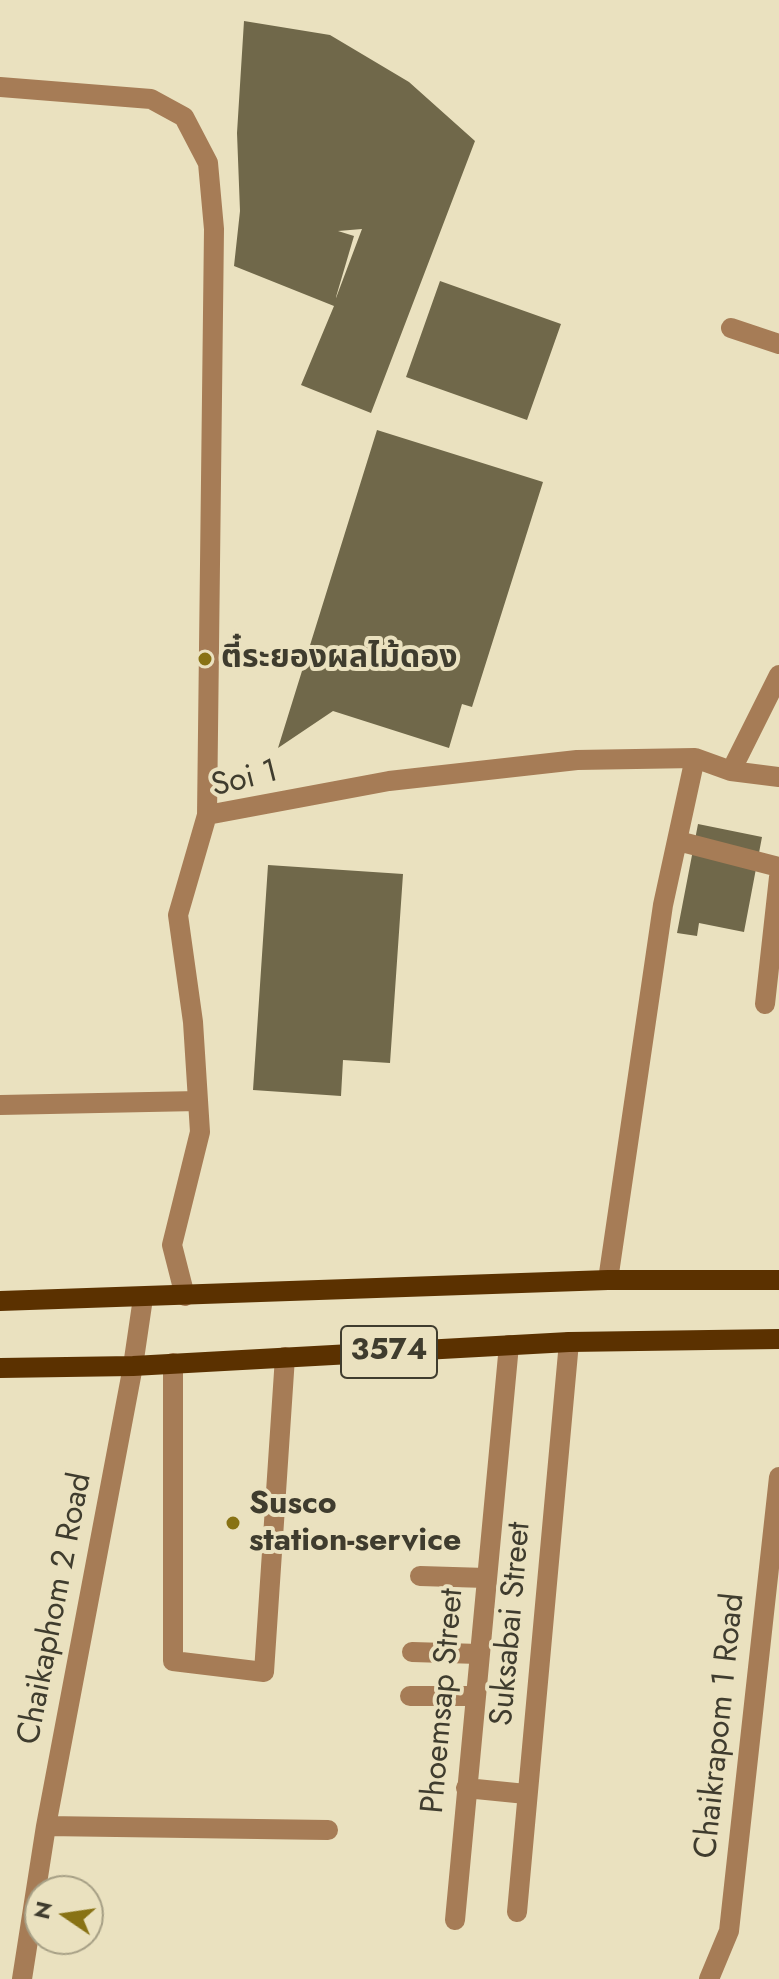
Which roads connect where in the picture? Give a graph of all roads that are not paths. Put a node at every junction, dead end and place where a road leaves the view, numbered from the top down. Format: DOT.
graph roads {
  1 [pos="0,87"];
  2 [pos="731,328"];
  3 [pos="779,344"];
  4 [pos="779,675"];
  5 [pos="695,758"];
  6 [pos="731,771"];
  7 [pos="779,777"];
  8 [pos="207,815"];
  9 [pos="678,841"];
  10 [pos="779,867"];
  11 [pos="779,877"];
  12 [pos="765,1004"];
  13 [pos="198,1101"];
  14 [pos="0,1105"];
  15 [pos="608,1280"];
  16 [pos="779,1280"];
  17 [pos="185,1296"];
  18 [pos="143,1298"];
  19 [pos="0,1301"];
  20 [pos="779,1339"];
  21 [pos="569,1342"];
  22 [pos="509,1345"];
  23 [pos="285,1357"];
  24 [pos="173,1363"];
  25 [pos="133,1366"];
  26 [pos="0,1368"];
  27 [pos="779,1477"];
  28 [pos="420,1576"];
  29 [pos="486,1578"];
  30 [pos="412,1652"];
  31 [pos="479,1654"];
  32 [pos="410,1696"];
  33 [pos="475,1696"];
  34 [pos="466,1788"];
  35 [pos="526,1794"];
  36 [pos="46,1826"];
  37 [pos="328,1830"];
  38 [pos="517,1912"];
  39 [pos="455,1920"];
  40 [pos="22,1979"];
  41 [pos="709,1979"];
  1 -- 8 [label="street"];
  2 -- 3 [label="street"];
  4 -- 6 [label="street"];
  5 -- 6 [label="street, Soi 1"];
  5 -- 8 [label="street, Soi 1"];
  5 -- 9 [label="street"];
  6 -- 7 [label="street, Soi 1"];
  8 -- 13 [label="street, Soi 1"];
  9 -- 10 [label="street"];
  9 -- 15 [label="street"];
  11 -- 12 [label="street"];
  13 -- 14 [label="street"];
  13 -- 17 [label="street, Soi 1"];
  15 -- 16 [label="main road, 3574"];
  15 -- 17 [label="main road, 3574"];
  17 -- 18 [label="main road, 3574"];
  18 -- 19 [label="main road, 3574"];
  18 -- 25 [label="street, Chaikaphom 2 Road"];
  20 -- 21 [label="main road, 3574"];
  21 -- 22 [label="main road, 3574"];
  21 -- 35 [label="street, Suksabai Street"];
  22 -- 23 [label="main road, 3574"];
  22 -- 29 [label="street, Phoemsap Street"];
  23 -- 24 [label="main road, 3574"];
  23 -- 24 [label="street"];
  24 -- 25 [label="main road, 3574"];
  25 -- 26 [label="main road, 3574"];
  25 -- 36 [label="street, Chaikaphom 2 Road"];
  27 -- 41 [label="street, Chaikrapom 1 Road"];
  28 -- 29 [label="street"];
  29 -- 31 [label="street, Phoemsap Street"];
  30 -- 31 [label="street"];
  31 -- 33 [label="street, Phoemsap Street"];
  32 -- 33 [label="street"];
  33 -- 34 [label="street, Phoemsap Street"];
  34 -- 35 [label="street"];
  34 -- 39 [label="street, Phoemsap Street"];
  35 -- 38 [label="street, Suksabai Street"];
  36 -- 37 [label="street"];
  36 -- 40 [label="street, Chaikaphom 2 Road"];
}
